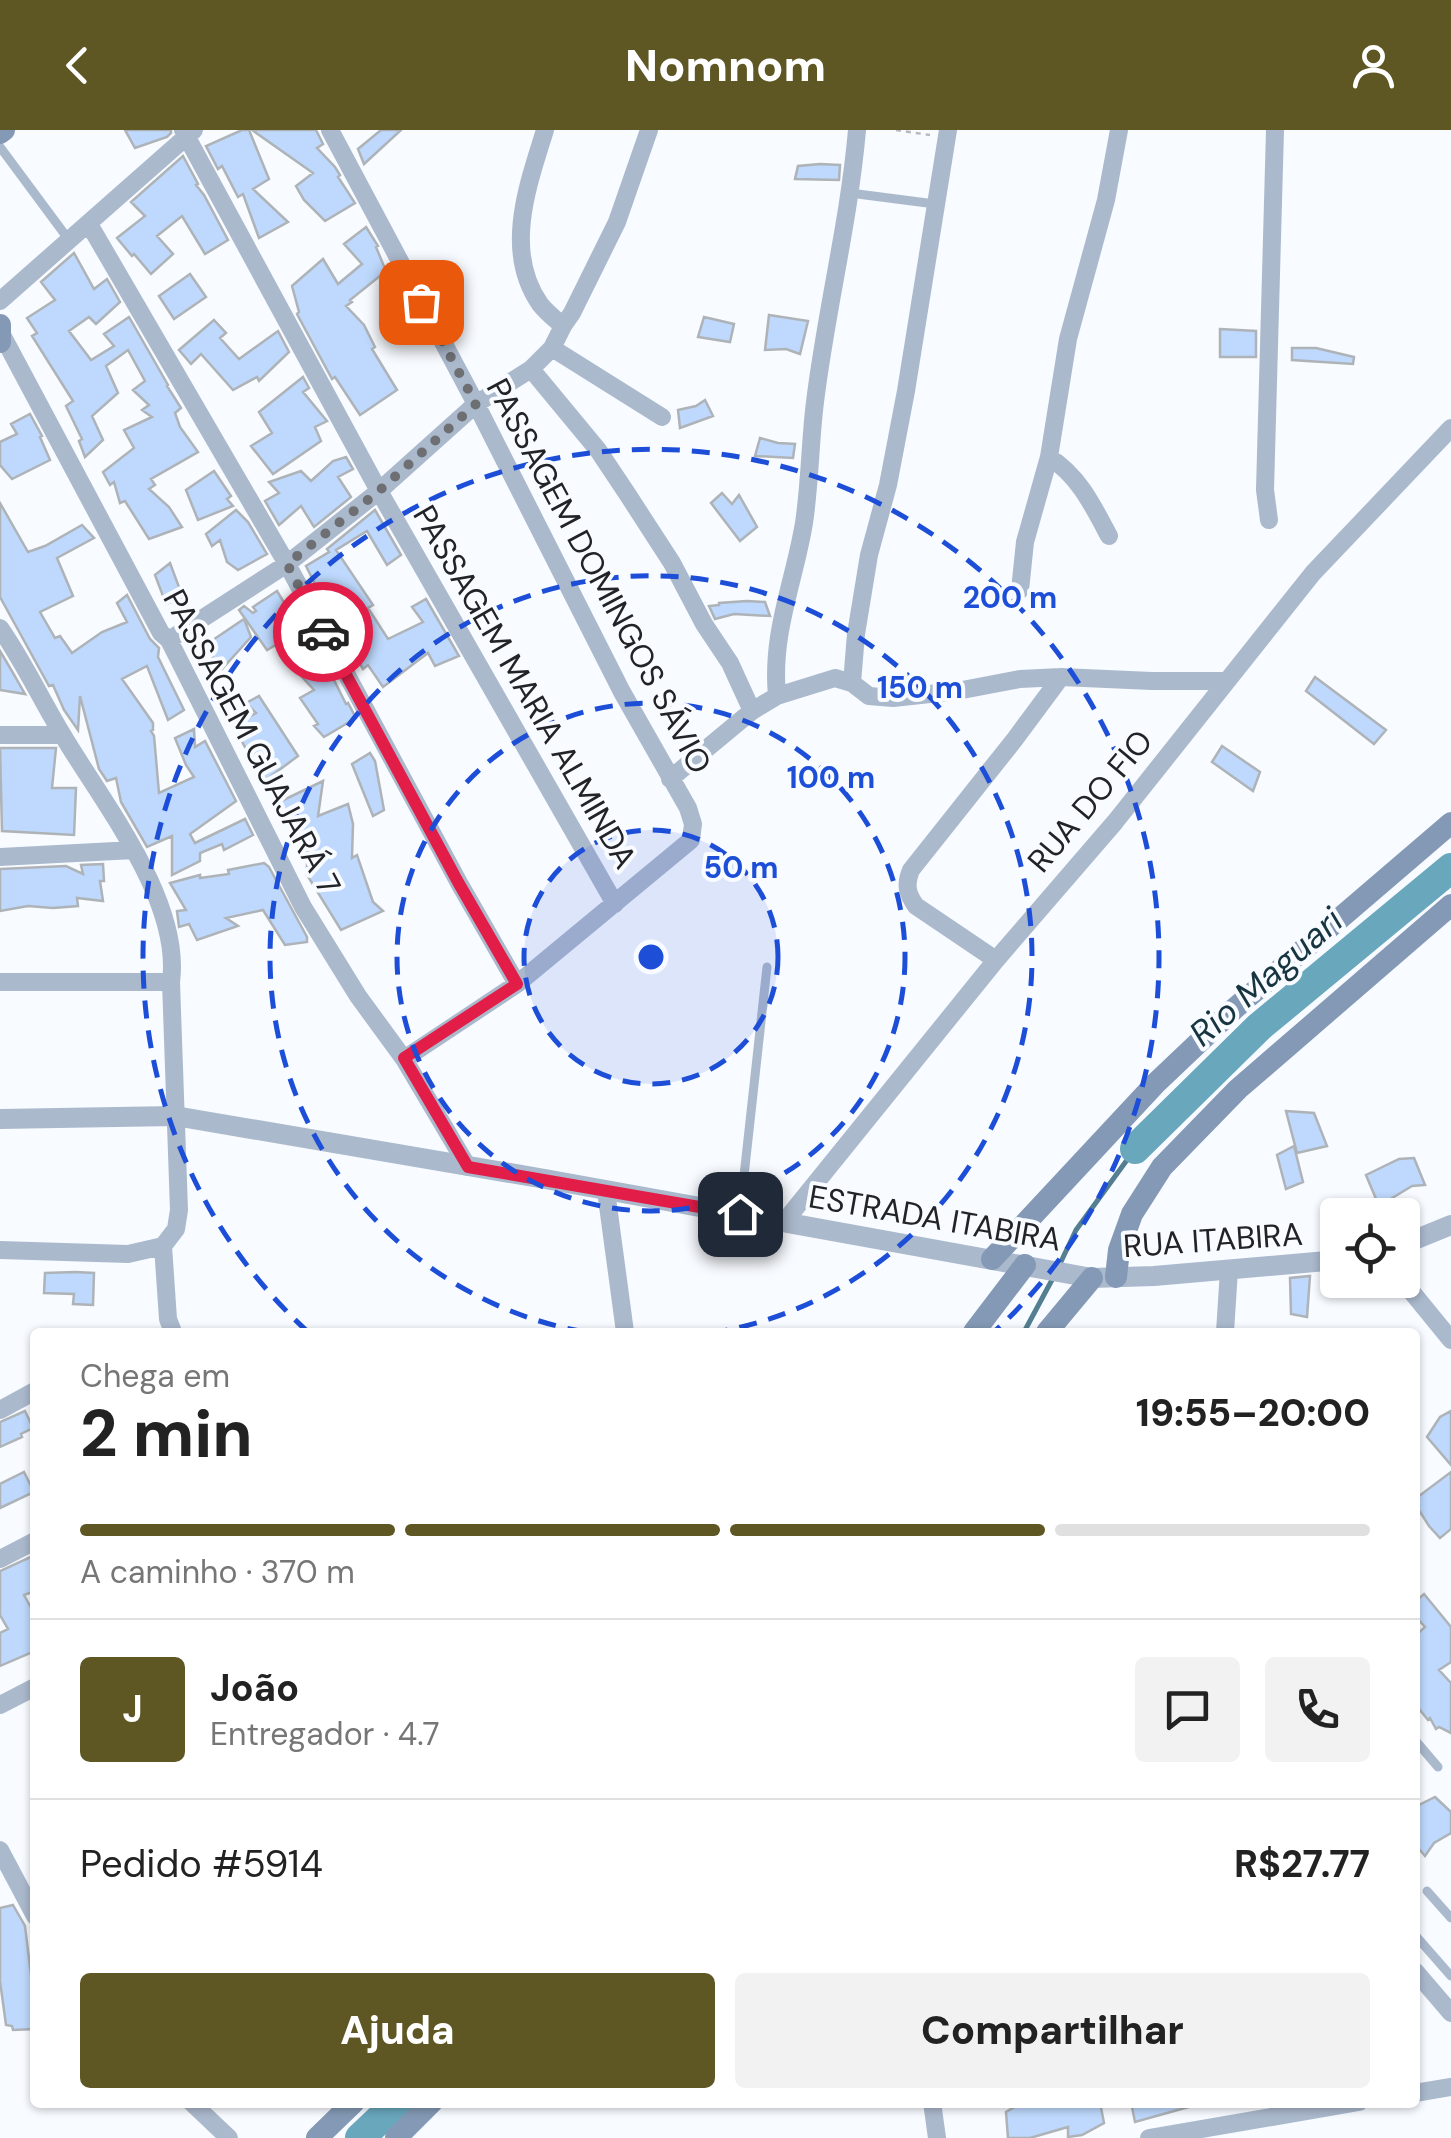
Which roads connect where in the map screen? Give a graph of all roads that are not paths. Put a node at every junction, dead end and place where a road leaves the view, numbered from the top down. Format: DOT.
graph roads {
  1 [pos="330,130"];
  2 [pos="545,130"];
  3 [pos="648,130"];
  4 [pos="856,130"];
  5 [pos="1119,130"];
  6 [pos="1275,130"];
  7 [pos="188,132"];
  8 [pos="948,134"];
  9 [pos="0,147"];
  10 [pos="850,193"];
  11 [pos="935,204"];
  12 [pos="89,224"];
  13 [pos="69,240"];
  14 [pos="0,301"];
  15 [pos="562,326"];
  16 [pos="1,334"];
  17 [pos="552,348"];
  18 [pos="532,368"];
  19 [pos="476,404"];
  20 [pos="662,417"];
  21 [pos="1451,428"];
  22 [pos="1048,457"];
  23 [pos="379,491"];
  24 [pos="1269,520"];
  25 [pos="1109,536"];
  26 [pos="287,564"];
  27 [pos="1020,590"];
  28 [pos="0,628"];
  29 [pos="169,640"];
  30 [pos="1061,677"];
  31 [pos="1226,681"];
  32 [pos="852,683"];
  33 [pos="777,696"];
  34 [pos="752,711"];
  35 [pos="0,735"];
  36 [pos="62,735"];
  37 [pos="670,779"];
  38 [pos="1451,823"];
  39 [pos="134,850"];
  40 [pos="0,857"];
  41 [pos="616,904"];
  42 [pos="1451,904"];
  43 [pos="996,960"];
  44 [pos="768,967"];
  45 [pos="0,982"];
  46 [pos="171,982"];
  47 [pos="517,984"];
  48 [pos="404,1058"];
  49 [pos="176,1116"];
  50 [pos="0,1120"];
  51 [pos="468,1167"];
  52 [pos="606,1190"];
  53 [pos="740,1214"];
  54 [pos="785,1222"];
  55 [pos="1451,1225"];
  56 [pos="1420,1238"];
  57 [pos="163,1246"];
  58 [pos="0,1250"];
  59 [pos="992,1259"];
  60 [pos="1320,1262"];
  61 [pos="1025,1265"];
  62 [pos="1229,1270"];
  63 [pos="1104,1277"];
  64 [pos="1417,1298"];
  65 [pos="171,1328"];
  66 [pos="624,1328"];
  67 [pos="977,1328"];
  68 [pos="1051,1328"];
  69 [pos="1225,1328"];
  70 [pos="1451,1340"];
  71 [pos="30,1394"];
  72 [pos="0,1410"];
  73 [pos="30,1543"];
  74 [pos="0,1558"];
  75 [pos="30,1689"];
  76 [pos="0,1705"];
  77 [pos="1420,1746"];
  78 [pos="1438,1767"];
  79 [pos="0,1850"];
  80 [pos="9,1888"];
  81 [pos="1426,1891"];
  82 [pos="30,1911"];
  83 [pos="1451,1918"];
  84 [pos="1420,1941"];
  85 [pos="1451,1976"];
  86 [pos="1420,1977"];
  87 [pos="1451,2014"];
  88 [pos="1451,2087"];
  89 [pos="1420,2092"];
  90 [pos="197,2108"];
  91 [pos="348,2108"];
  92 [pos="426,2108"];
  93 [pos="933,2108"];
  94 [pos="1324,2108"];
  95 [pos="230,2138"];
  96 [pos="317,2138"];
  97 [pos="396,2138"];
  98 [pos="937,2138"];
  99 [pos="1149,2138"];
  1 -- 19 [label="street, PASSAGEM DOMINGOS SÁVIO"];
  2 -- 15 [label="street"];
  3 -- 15 [label="street"];
  4 -- 10 [label="street"];
  5 -- 22 [label="street"];
  6 -- 24 [label="street"];
  7 -- 12 [label="street"];
  7 -- 23 [label="street, PASSAGEM MARIA ALMINDA"];
  8 -- 11 [label="street"];
  9 -- 13 [label="lane"];
  10 -- 11 [label="lane"];
  10 -- 33 [label="street"];
  11 -- 32 [label="street"];
  12 -- 13 [label="street"];
  12 -- 26 [label="street"];
  13 -- 14 [label="street"];
  15 -- 17 [label="street"];
  16 -- 29 [label="street, PASSAGEM GUAJARÁ 7"];
  17 -- 18 [label="street"];
  17 -- 20 [label="street"];
  18 -- 19 [label="street"];
  18 -- 34 [label="street"];
  19 -- 23 [label="street"];
  19 -- 37 [label="street, PASSAGEM DOMINGOS SÁVIO"];
  21 -- 31 [label="street, RUA DO FIO"];
  22 -- 25 [label="street"];
  22 -- 27 [label="street"];
  23 -- 26 [label="street"];
  23 -- 41 [label="street, PASSAGEM MARIA ALMINDA"];
  26 -- 29 [label="street"];
  26 -- 47 [label="street"];
  28 -- 36 [label="street"];
  29 -- 48 [label="street, PASSAGEM GUAJARÁ 7"];
  30 -- 31 [label="street"];
  30 -- 32 [label="street"];
  30 -- 43 [label="street"];
  31 -- 43 [label="street, RUA DO FIO"];
  32 -- 33 [label="street"];
  33 -- 34 [label="street"];
  34 -- 37 [label="street"];
  35 -- 36 [label="street"];
  36 -- 39 [label="street"];
  37 -- 41 [label="street, PASSAGEM DOMINGOS SÁVIO"];
  38 -- 59 [label="main road"];
  39 -- 40 [label="street"];
  39 -- 46 [label="street"];
  41 -- 47 [label="street"];
  42 -- 63 [label="main road"];
  43 -- 54 [label="street, RUA DO FIO"];
  44 -- 53 [label="lane"];
  45 -- 46 [label="street"];
  46 -- 49 [label="street"];
  47 -- 48 [label="street"];
  48 -- 51 [label="street, PASSAGEM GUAJARÁ 7"];
  49 -- 50 [label="street, ESTRADA ITABIRA"];
  49 -- 51 [label="street, ESTRADA ITABIRA"];
  49 -- 57 [label="street"];
  51 -- 52 [label="street, ESTRADA ITABIRA"];
  52 -- 53 [label="street, ESTRADA ITABIRA"];
  52 -- 66 [label="street"];
  53 -- 54 [label="street, ESTRADA ITABIRA"];
  54 -- 59 [label="street, ESTRADA ITABIRA"];
  55 -- 56 [label="street"];
  57 -- 58 [label="street"];
  57 -- 65 [label="street"];
  59 -- 61 [label="street, ESTRADA ITABIRA"];
  60 -- 62 [label="street, RUA ITABIRA"];
  61 -- 63 [label="street, ESTRADA ITABIRA"];
  61 -- 67 [label="main road"];
  62 -- 63 [label="street, RUA ITABIRA"];
  62 -- 69 [label="street"];
  63 -- 68 [label="main road"];
  64 -- 70 [label="street"];
  71 -- 72 [label="street"];
  73 -- 74 [label="street"];
  75 -- 76 [label="street"];
  77 -- 78 [label="lane"];
  79 -- 80 [label="street"];
  80 -- 82 [label="street"];
  81 -- 83 [label="lane"];
  84 -- 85 [label="lane"];
  86 -- 87 [label="street"];
  88 -- 89 [label="street"];
  90 -- 95 [label="street"];
  91 -- 96 [label="main road"];
  92 -- 97 [label="main road"];
  93 -- 98 [label="street"];
  94 -- 99 [label="street"];
}
